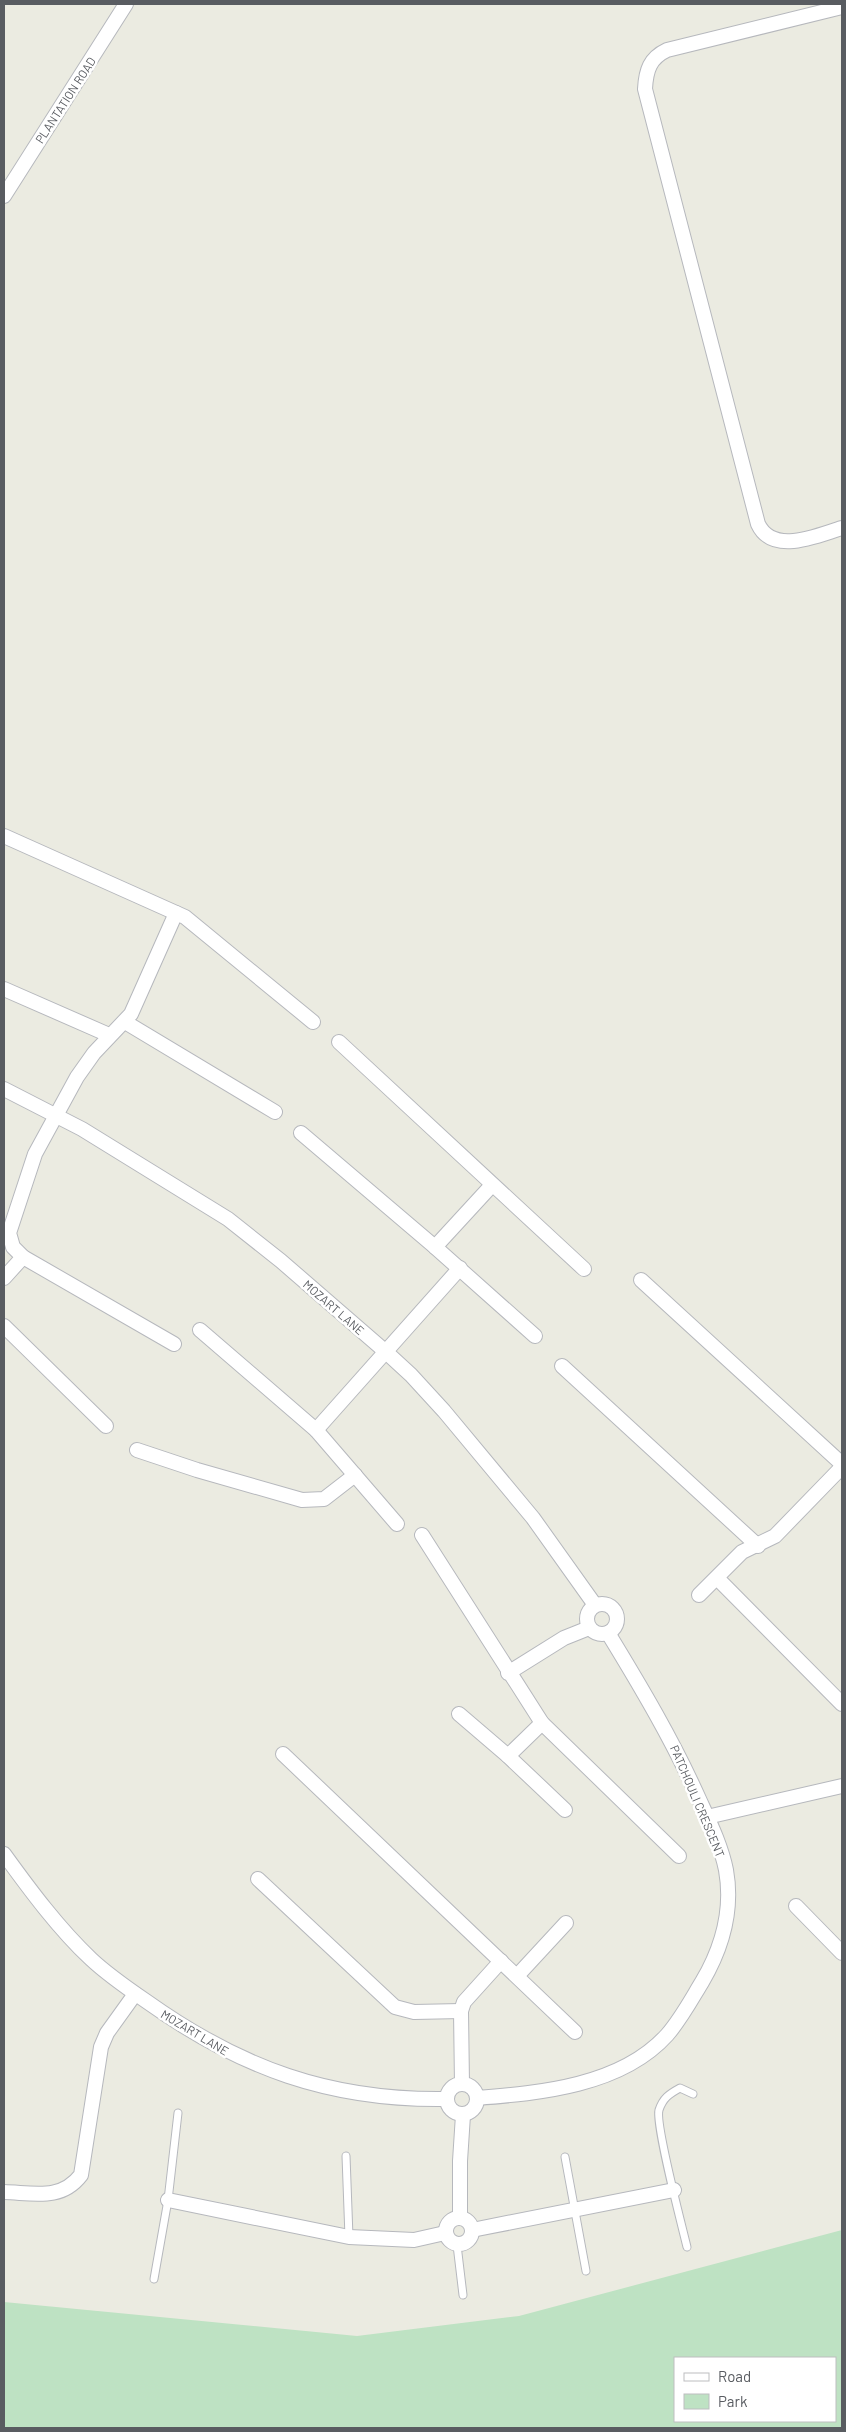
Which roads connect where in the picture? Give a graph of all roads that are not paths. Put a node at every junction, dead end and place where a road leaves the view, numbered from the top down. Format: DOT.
graph roads {
  1 [pos="126,4"];
  2 [pos="842,7"];
  3 [pos="4,196"];
  4 [pos="842,528"];
  5 [pos="4,836"];
  6 [pos="176,912"];
  7 [pos="4,989"];
  8 [pos="125,1022"];
  9 [pos="313,1022"];
  10 [pos="109,1036"];
  11 [pos="338,1042"];
  12 [pos="4,1090"];
  13 [pos="275,1112"];
  14 [pos="58,1116"];
  15 [pos="301,1133"];
  16 [pos="492,1185"];
  17 [pos="435,1246"];
  18 [pos="23,1258"];
  19 [pos="460,1268"];
  20 [pos="584,1269"];
  21 [pos="4,1278"];
  22 [pos="641,1280"];
  23 [pos="4,1326"];
  24 [pos="200,1330"];
  25 [pos="535,1336"];
  26 [pos="174,1344"];
  27 [pos="386,1352"];
  28 [pos="562,1366"];
  29 [pos="106,1426"];
  30 [pos="316,1430"];
  31 [pos="137,1450"];
  32 [pos="842,1466"];
  33 [pos="355,1475"];
  34 [pos="397,1524"];
  35 [pos="422,1535"];
  36 [pos="758,1546"];
  37 [pos="718,1578"];
  38 [pos="700,1595"];
  39 [pos="595,1605"];
  40 [pos="589,1628"];
  41 [pos="608,1633"];
  42 [pos="508,1673"];
  43 [pos="842,1704"];
  44 [pos="459,1714"];
  45 [pos="542,1723"];
  46 [pos="283,1754"];
  47 [pos="508,1756"];
  48 [pos="842,1786"];
  49 [pos="565,1810"];
  50 [pos="707,1817"];
  51 [pos="4,1854"];
  52 [pos="679,1856"];
  53 [pos="258,1879"];
  54 [pos="796,1906"];
  55 [pos="566,1923"];
  56 [pos="842,1953"];
  57 [pos="501,1961"];
  58 [pos="517,1976"];
  59 [pos="135,1994"];
  60 [pos="461,2012"];
  61 [pos="575,2032"];
  62 [pos="462,2084"];
  63 [pos="693,2094"];
  64 [pos="477,2098"];
  65 [pos="447,2099"];
  66 [pos="178,2113"];
  67 [pos="464,2114"];
  68 [pos="346,2156"];
  69 [pos="566,2157"];
  70 [pos="674,2190"];
  71 [pos="4,2192"];
  72 [pos="168,2200"];
  73 [pos="576,2210"];
  74 [pos="460,2217"];
  75 [pos="472,2230"];
  76 [pos="445,2232"];
  77 [pos="349,2237"];
  78 [pos="457,2244"];
  79 [pos="687,2247"];
  80 [pos="586,2271"];
  81 [pos="154,2279"];
  82 [pos="463,2295"];
  1 -- 3 [label="street, PLANTATION ROAD"];
  2 -- 4 [label="street"];
  5 -- 6 [label="street"];
  6 -- 8 [label="street"];
  6 -- 9 [label="street"];
  7 -- 10 [label="street"];
  8 -- 10 [label="street"];
  8 -- 13 [label="street"];
  10 -- 14 [label="street"];
  11 -- 16 [label="street"];
  12 -- 14 [label="street, MOZART LANE"];
  14 -- 18 [label="street"];
  14 -- 27 [label="street, MOZART LANE"];
  15 -- 17 [label="street"];
  16 -- 17 [label="street"];
  16 -- 20 [label="street"];
  17 -- 19 [label="street"];
  18 -- 21 [label="street"];
  18 -- 26 [label="street"];
  19 -- 25 [label="street"];
  19 -- 27 [label="street"];
  22 -- 32 [label="street"];
  23 -- 29 [label="street"];
  24 -- 30 [label="street"];
  27 -- 30 [label="street"];
  27 -- 39 [label="street, MOZART LANE"];
  28 -- 36 [label="street"];
  30 -- 33 [label="street"];
  31 -- 33 [label="street"];
  32 -- 36 [label="street"];
  33 -- 34 [label="street"];
  35 -- 42 [label="street"];
  36 -- 37 [label="street"];
  37 -- 38 [label="street"];
  37 -- 43 [label="street"];
  39 -- 40 [label="street"];
  39 -- 41 [label="street"];
  40 -- 41 [label="street"];
  40 -- 42 [label="street"];
  41 -- 50 [label="street, PATCHOULI CRESCENT"];
  42 -- 45 [label="street"];
  44 -- 47 [label="street"];
  45 -- 47 [label="street"];
  45 -- 52 [label="street"];
  46 -- 57 [label="street"];
  47 -- 49 [label="street"];
  48 -- 50 [label="street"];
  50 -- 64 [label="street, PATCHOULI CRESCENT"];
  51 -- 59 [label="street, MOZART LANE"];
  53 -- 60 [label="street"];
  54 -- 56 [label="street"];
  55 -- 58 [label="street"];
  57 -- 58 [label="street"];
  57 -- 60 [label="street"];
  58 -- 61 [label="street"];
  59 -- 65 [label="street, MOZART LANE"];
  59 -- 71 [label="street"];
  60 -- 62 [label="street"];
  62 -- 64 [label="street"];
  62 -- 65 [label="street"];
  63 -- 70 [label="lane"];
  64 -- 67 [label="street"];
  65 -- 67 [label="street"];
  66 -- 72 [label="lane"];
  67 -- 74 [label="street"];
  68 -- 77 [label="lane"];
  69 -- 73 [label="lane"];
  70 -- 73 [label="street"];
  70 -- 79 [label="lane"];
  72 -- 77 [label="street"];
  72 -- 81 [label="lane"];
  73 -- 75 [label="street"];
  73 -- 80 [label="lane"];
  74 -- 75 [label="street"];
  74 -- 76 [label="street"];
  75 -- 78 [label="street"];
  76 -- 77 [label="street"];
  76 -- 78 [label="street"];
  78 -- 82 [label="lane"];
}
